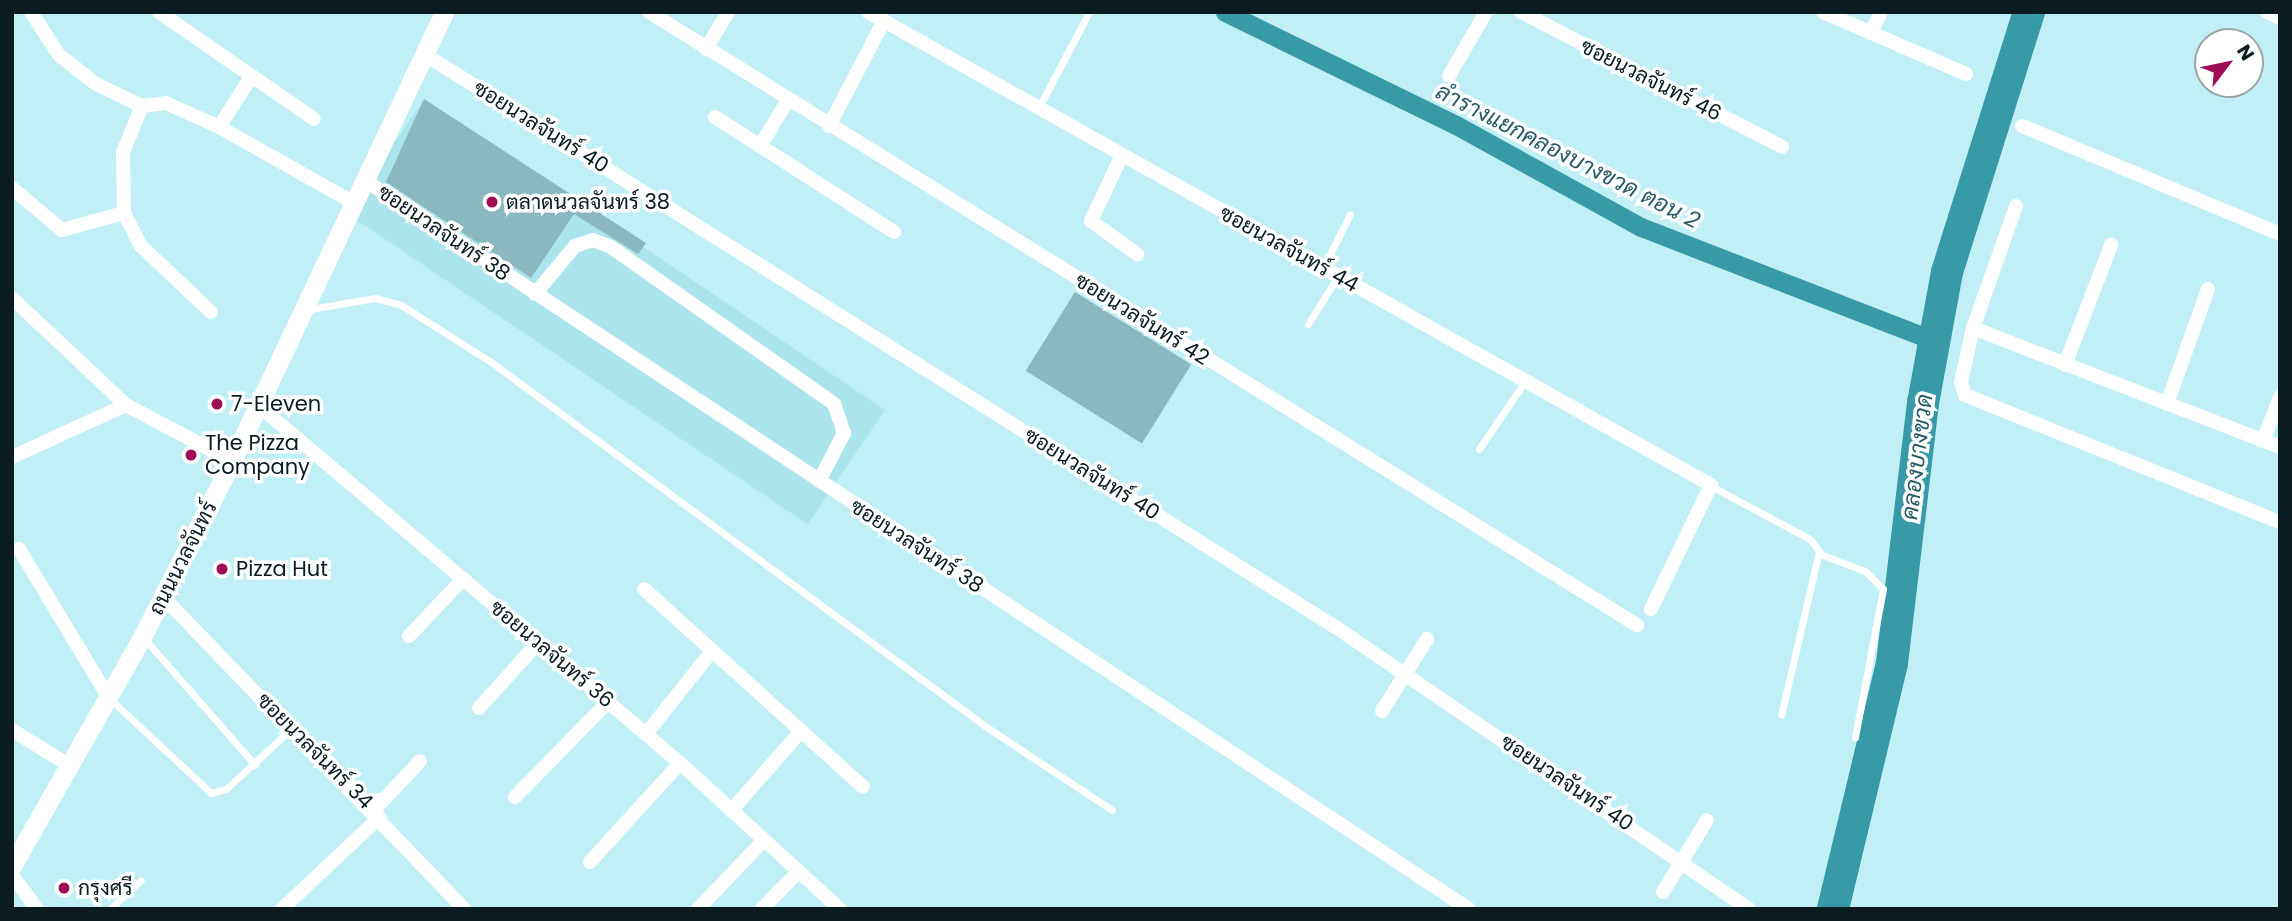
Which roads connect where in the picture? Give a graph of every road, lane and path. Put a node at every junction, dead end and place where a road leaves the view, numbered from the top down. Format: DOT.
graph roads {
  1 [pos="31,12"];
  2 [pos="159,12"];
  3 [pos="444,12"];
  4 [pos="649,12"];
  5 [pos="728,12"];
  6 [pos="868,12"];
  7 [pos="1089,12"];
  8 [pos="1486,12"];
  9 [pos="1521,12"];
  10 [pos="1823,12"];
  11 [pos="1881,12"];
  12 [pos="2267,12"];
  13 [pos="2280,18"];
  14 [pos="884,21"];
  15 [pos="1871,33"];
  16 [pos="706,48"];
  17 [pos="424,54"];
  18 [pos="1966,74"];
  19 [pos="1449,76"];
  20 [pos="251,77"];
  21 [pos="788,100"];
  22 [pos="142,106"];
  23 [pos="1039,107"];
  24 [pos="715,117"];
  25 [pos="314,119"];
  26 [pos="829,126"];
  27 [pos="2022,126"];
  28 [pos="219,127"];
  29 [pos="760,146"];
  30 [pos="1782,147"];
  31 [pos="1122,155"];
  32 [pos="366,181"];
  33 [pos="12,187"];
  34 [pos="356,204"];
  35 [pos="2016,206"];
  36 [pos="124,213"];
  37 [pos="1350,214"];
  38 [pos="894,232"];
  39 [pos="2280,234"];
  40 [pos="2111,245"];
  41 [pos="1137,254"];
  42 [pos="1323,268"];
  43 [pos="1338,276"];
  44 [pos="2208,289"];
  45 [pos="535,294"];
  46 [pos="12,298"];
  47 [pos="305,310"];
  48 [pos="211,312"];
  49 [pos="1308,324"];
  50 [pos="1973,328"];
  51 [pos="2065,365"];
  52 [pos="1525,381"];
  53 [pos="2280,397"];
  54 [pos="2167,404"];
  55 [pos="126,405"];
  56 [pos="258,406"];
  57 [pos="2263,441"];
  58 [pos="2280,447"];
  59 [pos="1479,449"];
  60 [pos="12,457"];
  61 [pos="232,461"];
  62 [pos="819,481"];
  63 [pos="1711,485"];
  64 [pos="2280,522"];
  65 [pos="19,549"];
  66 [pos="1820,554"];
  67 [pos="463,579"];
  68 [pos="644,589"];
  69 [pos="163,597"];
  70 [pos="1651,609"];
  71 [pos="1637,625"];
  72 [pos="409,636"];
  73 [pos="142,637"];
  74 [pos="1427,639"];
  75 [pos="538,643"];
  76 [pos="712,651"];
  77 [pos="1405,674"];
  78 [pos="109,698"];
  79 [pos="608,702"];
  80 [pos="479,708"];
  81 [pos="1382,710"];
  82 [pos="1781,715"];
  83 [pos="292,728"];
  84 [pos="12,730"];
  85 [pos="802,731"];
  86 [pos="646,734"];
  87 [pos="1855,737"];
  88 [pos="420,761"];
  89 [pos="680,763"];
  90 [pos="255,765"];
  91 [pos="70,766"];
  92 [pos="863,787"];
  93 [pos="515,797"];
  94 [pos="1112,810"];
  95 [pos="731,811"];
  96 [pos="377,814"];
  97 [pos="1707,820"];
  98 [pos="764,840"];
  99 [pos="590,862"];
  100 [pos="1681,862"];
  101 [pos="12,866"];
  102 [pos="798,872"];
  103 [pos="12,875"];
  104 [pos="141,880"];
  105 [pos="1663,892"];
  106 [pos="37,909"];
  107 [pos="110,909"];
  108 [pos="282,909"];
  109 [pos="464,909"];
  110 [pos="698,909"];
  111 [pos="762,909"];
  112 [pos="840,909"];
  113 [pos="1469,909"];
  114 [pos="1749,909"];
  1 -- 22 [label="street"];
  2 -- 20 [label="street"];
  3 -- 17 [label="main road, ถนนนวลจันทร์"];
  4 -- 16 [label="street, ซอยนวลจันทร์ 42"];
  5 -- 16 [label="street"];
  6 -- 14 [label="street, ซอยนวลจันทร์ 44"];
  7 -- 23 [label="lane"];
  8 -- 19 [label="street"];
  9 -- 30 [label="street, ซอยนวลจันทร์ 46"];
  10 -- 15 [label="street"];
  11 -- 15 [label="street"];
  12 -- 13 [label="street"];
  14 -- 23 [label="street, ซอยนวลจันทร์ 44"];
  14 -- 26 [label="street"];
  15 -- 18 [label="street"];
  16 -- 21 [label="street, ซอยนวลจันทร์ 42"];
  17 -- 32 [label="main road, ถนนนวลจันทร์"];
  17 -- 77 [label="street, ซอยนวลจันทร์ 40"];
  20 -- 25 [label="street"];
  20 -- 28 [label="street"];
  21 -- 26 [label="street, ซอยนวลจันทร์ 42"];
  21 -- 29 [label="street"];
  22 -- 28 [label="street"];
  22 -- 36 [label="street"];
  23 -- 31 [label="street, ซอยนวลจันทร์ 44"];
  24 -- 29 [label="street"];
  26 -- 71 [label="street, ซอยนวลจันทร์ 42"];
  27 -- 39 [label="street"];
  28 -- 34 [label="street"];
  29 -- 38 [label="street"];
  31 -- 41 [label="street"];
  31 -- 42 [label="street, ซอยนวลจันทร์ 44"];
  32 -- 34 [label="main road, ถนนนวลจันทร์"];
  32 -- 45 [label="street, ซอยนวลจันทร์ 38"];
  33 -- 36 [label="street"];
  34 -- 47 [label="main road, ถนนนวลจันทร์"];
  35 -- 50 [label="street"];
  36 -- 48 [label="street"];
  37 -- 42 [label="lane"];
  40 -- 51 [label="street"];
  42 -- 43 [label="street, ซอยนวลจันทร์ 44"];
  43 -- 49 [label="lane"];
  43 -- 52 [label="street, ซอยนวลจันทร์ 44"];
  44 -- 54 [label="street"];
  45 -- 62 [label="street, ซอยนวลจันทร์ 38"];
  45 -- 62 [label="street"];
  46 -- 55 [label="street"];
  47 -- 56 [label="main road, ถนนนวลจันทร์"];
  47 -- 94 [label="lane"];
  50 -- 51 [label="street"];
  50 -- 64 [label="street"];
  51 -- 54 [label="street"];
  52 -- 59 [label="lane"];
  52 -- 63 [label="street, ซอยนวลจันทร์ 44"];
  53 -- 57 [label="street"];
  54 -- 57 [label="street"];
  55 -- 60 [label="street"];
  55 -- 61 [label="street"];
  56 -- 61 [label="main road, ถนนนวลจันทร์"];
  56 -- 67 [label="street, ซอยนวลจันทร์ 36"];
  57 -- 58 [label="street"];
  61 -- 69 [label="main road, ถนนนวลจันทร์"];
  62 -- 113 [label="street, ซอยนวลจันทร์ 38"];
  63 -- 66 [label="lane"];
  63 -- 70 [label="street"];
  65 -- 78 [label="street"];
  66 -- 82 [label="lane"];
  66 -- 87 [label="lane"];
  67 -- 72 [label="street"];
  67 -- 75 [label="street, ซอยนวลจันทร์ 36"];
  68 -- 76 [label="street"];
  69 -- 73 [label="main road, ถนนนวลจันทร์"];
  69 -- 83 [label="street, ซอยนวลจันทร์ 34"];
  73 -- 78 [label="main road, ถนนนวลจันทร์"];
  73 -- 90 [label="lane"];
  74 -- 77 [label="street"];
  75 -- 79 [label="street, ซอยนวลจันทร์ 36"];
  75 -- 80 [label="street"];
  76 -- 85 [label="street"];
  76 -- 86 [label="street"];
  77 -- 81 [label="street"];
  77 -- 100 [label="street, ซอยนวลจันทร์ 40"];
  78 -- 90 [label="lane"];
  78 -- 91 [label="main road, ถนนนวลจันทร์"];
  79 -- 86 [label="street, ซอยนวลจันทร์ 36"];
  79 -- 93 [label="street"];
  83 -- 90 [label="lane"];
  83 -- 96 [label="street, ซอยนวลจันทร์ 34"];
  84 -- 91 [label="street"];
  85 -- 92 [label="street"];
  85 -- 95 [label="street"];
  86 -- 89 [label="street, ซอยนวลจันทร์ 36"];
  88 -- 96 [label="street"];
  89 -- 95 [label="street, ซอยนวลจันทร์ 36"];
  89 -- 99 [label="street"];
  91 -- 101 [label="main road, ถนนนวลจันทร์"];
  95 -- 98 [label="street, ซอยนวลจันทร์ 36"];
  96 -- 108 [label="street"];
  96 -- 109 [label="street, ซอยนวลจันทร์ 34"];
  97 -- 100 [label="street"];
  98 -- 102 [label="street, ซอยนวลจันทร์ 36"];
  98 -- 110 [label="street"];
  100 -- 105 [label="street"];
  100 -- 114 [label="street, ซอยนวลจันทร์ 40"];
  102 -- 111 [label="street"];
  102 -- 112 [label="street, ซอยนวลจันทร์ 36"];
  103 -- 106 [label="street"];
  104 -- 107 [label="lane"];
}
